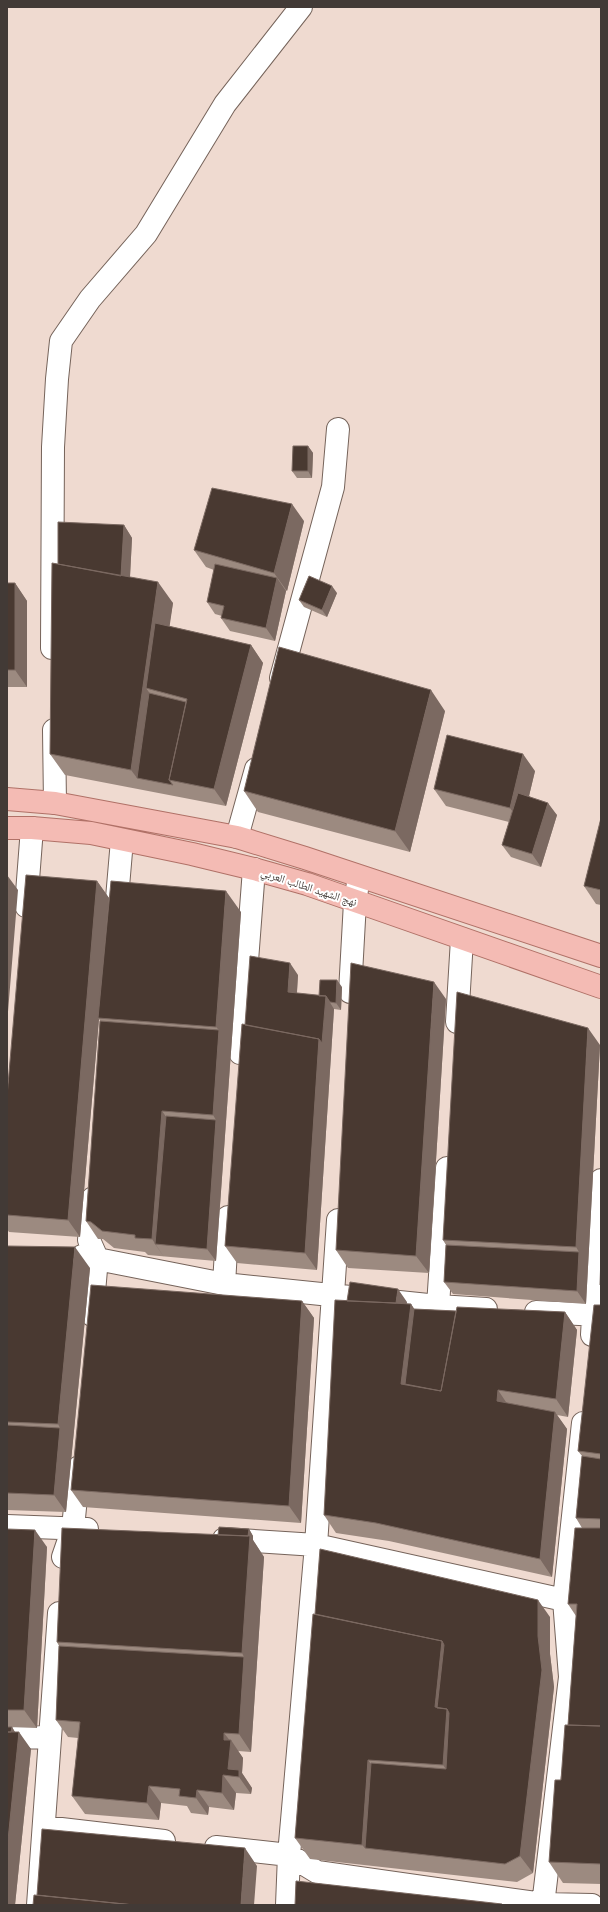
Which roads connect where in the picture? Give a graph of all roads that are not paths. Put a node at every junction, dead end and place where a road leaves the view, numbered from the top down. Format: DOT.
graph roads {
  1 [pos="301,7"];
  2 [pos="338,429"];
  3 [pos="53,671"];
  4 [pos="274,701"];
  5 [pos="53,710"];
  6 [pos="262,746"];
  7 [pos="7,799"];
  8 [pos="55,803"];
  9 [pos="7,828"];
  10 [pos="32,828"];
  11 [pos="237,838"];
  12 [pos="122,840"];
  13 [pos="254,869"];
  14 [pos="359,877"];
  15 [pos="355,902"];
  16 [pos="115,926"];
  17 [pos="24,929"];
  18 [pos="462,939"];
  19 [pos="601,956"];
  20 [pos="601,988"];
  21 [pos="349,1012"];
  22 [pos="455,1043"];
  23 [pos="239,1076"];
  24 [pos="449,1147"];
  25 [pos="94,1177"];
  26 [pos="601,1180"];
  27 [pos="230,1196"];
  28 [pos="339,1200"];
  29 [pos="62,1253"];
  30 [pos="97,1258"];
  31 [pos="224,1284"];
  32 [pos="334,1294"];
  33 [pos="438,1306"];
  34 [pos="598,1315"];
  35 [pos="90,1338"];
  36 [pos="590,1355"];
  37 [pos="585,1402"];
  38 [pos="80,1449"];
  39 [pos="7,1526"];
  40 [pos="74,1528"];
  41 [pos="105,1530"];
  42 [pos="206,1538"];
  43 [pos="571,1538"];
  44 [pos="593,1538"];
  45 [pos="316,1545"];
  46 [pos="564,1600"];
  47 [pos="50,1737"];
  48 [pos="7,1738"];
  49 [pos="44,1827"];
  50 [pos="289,1855"];
  51 [pos="543,1904"];
  52 [pos="38,1905"];
  53 [pos="287,1905"];
  54 [pos="592,1905"];
  1 -- 3 [label="street"];
  2 -- 4 [label="street"];
  5 -- 8 [label="street"];
  6 -- 11 [label="street"];
  7 -- 8 [label="main road"];
  8 -- 11 [label="main road"];
  9 -- 10 [label="main road, نهج الشهيد الطالب العربي"];
  10 -- 12 [label="main road, نهج الشهيد الطالب العربي"];
  10 -- 17 [label="street"];
  11 -- 14 [label="main road"];
  12 -- 13 [label="main road, نهج الشهيد الطالب العربي"];
  12 -- 16 [label="street"];
  13 -- 15 [label="main road, نهج الشهيد الطالب العربي"];
  13 -- 23 [label="street"];
  14 -- 15 [label="street"];
  14 -- 19 [label="main road"];
  15 -- 18 [label="main road, نهج الشهيد الطالب العربي"];
  15 -- 21 [label="street"];
  18 -- 20 [label="main road, نهج الشهيد الطالب العربي"];
  18 -- 22 [label="street"];
  24 -- 33 [label="street"];
  25 -- 30 [label="street"];
  26 -- 34 [label="street"];
  27 -- 31 [label="street"];
  28 -- 32 [label="street"];
  29 -- 30 [label="street"];
  30 -- 31 [label="street"];
  30 -- 35 [label="street"];
  31 -- 32 [label="street"];
  32 -- 33 [label="street"];
  32 -- 45 [label="street"];
  33 -- 34 [label="street"];
  34 -- 36 [label="street"];
  37 -- 43 [label="street"];
  38 -- 40 [label="street"];
  39 -- 40 [label="street"];
  40 -- 41 [label="street"];
  40 -- 47 [label="street"];
  42 -- 45 [label="street"];
  43 -- 44 [label="street"];
  43 -- 46 [label="street"];
  45 -- 46 [label="street"];
  45 -- 50 [label="street"];
  46 -- 51 [label="street"];
  47 -- 48 [label="street"];
  47 -- 49 [label="street"];
  49 -- 50 [label="street"];
  49 -- 52 [label="street"];
  50 -- 51 [label="street"];
  50 -- 53 [label="street"];
  51 -- 54 [label="street"];
}
